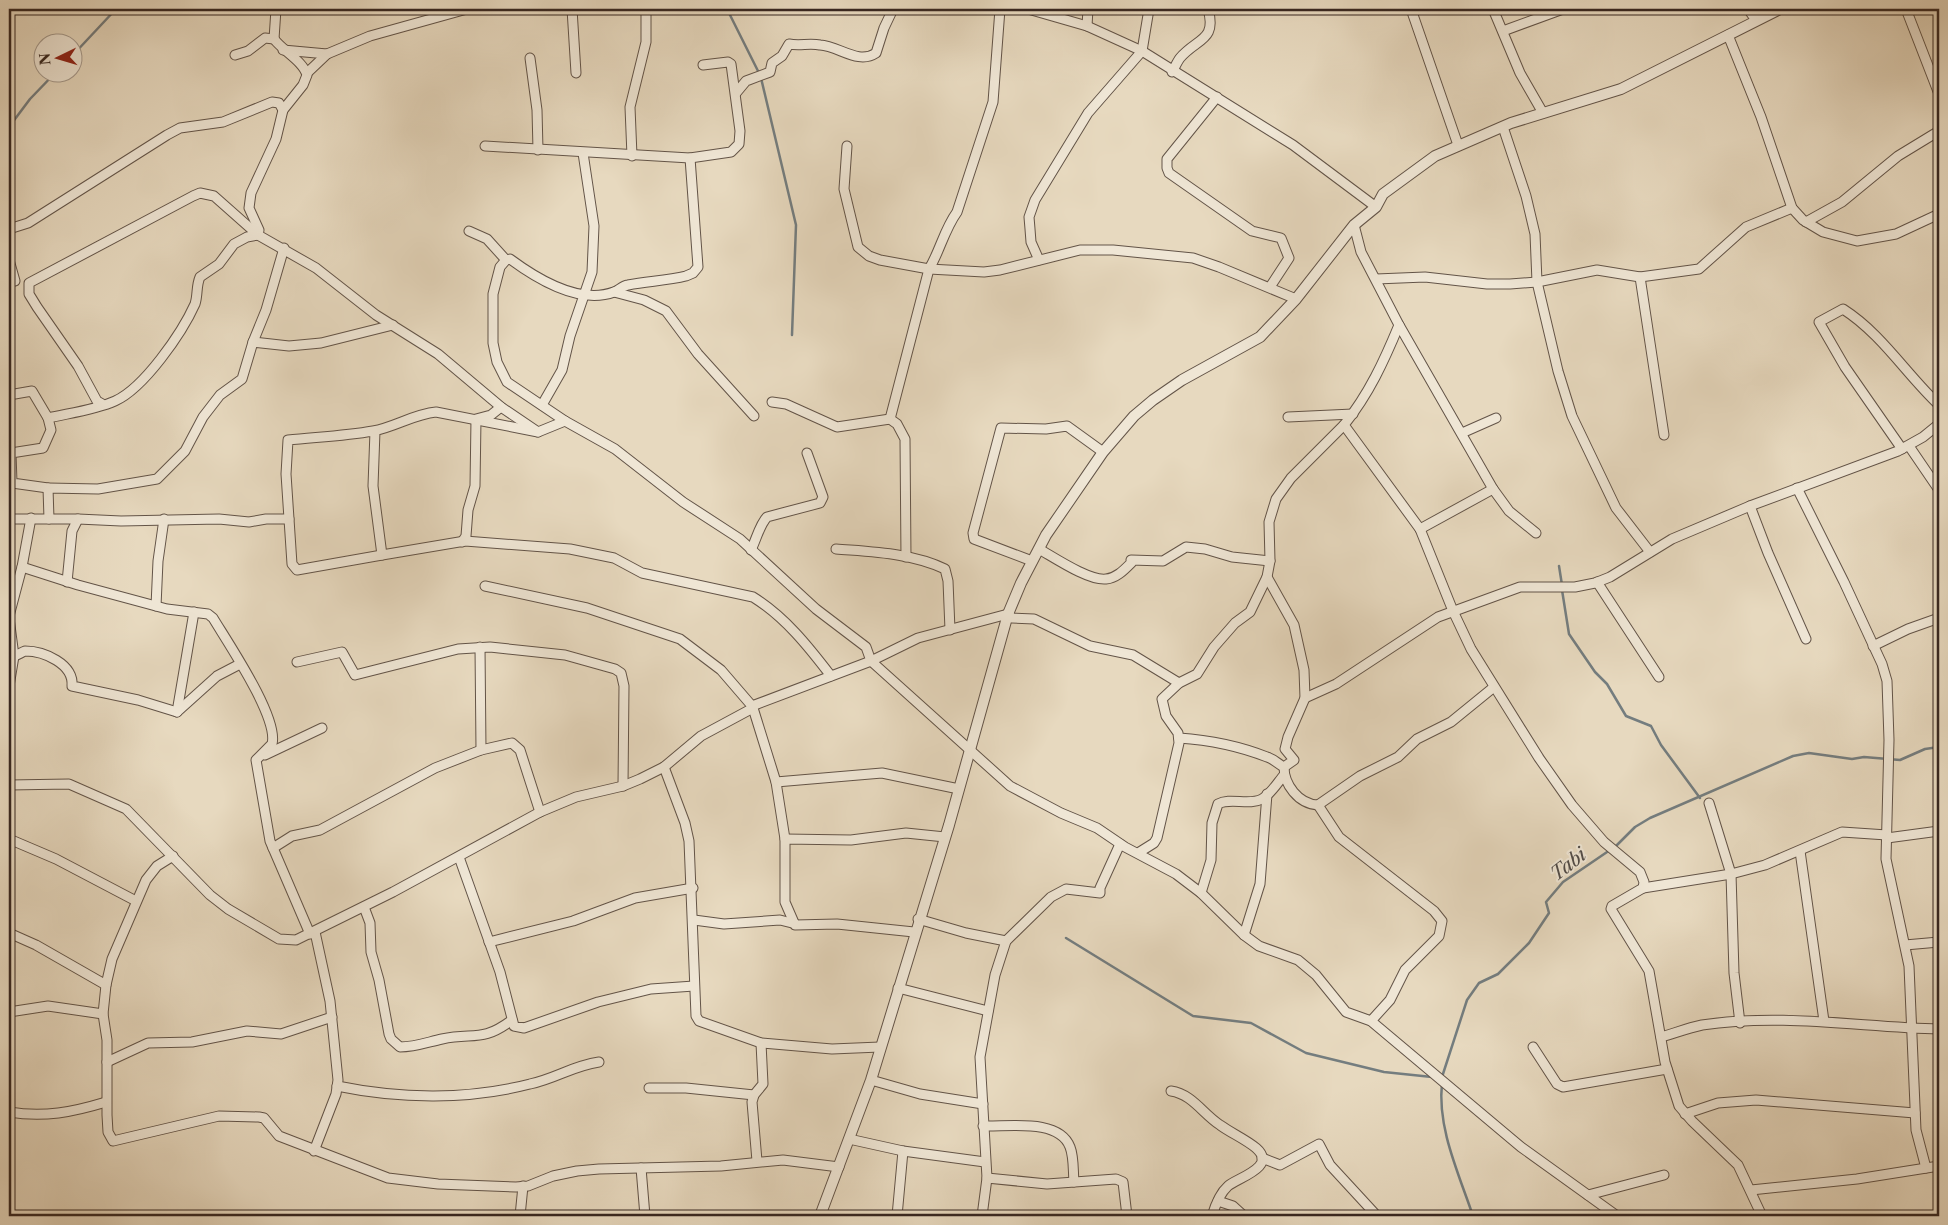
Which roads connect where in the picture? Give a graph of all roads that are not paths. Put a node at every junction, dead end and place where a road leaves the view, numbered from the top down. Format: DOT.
graph roads {
  1 [pos="276,9"];
  2 [pos="468,9"];
  3 [pos="572,9"];
  4 [pos="646,9"];
  5 [pos="893,9"];
  6 [pos="1000,9"];
  7 [pos="1088,9"];
  8 [pos="1148,9"];
  9 [pos="1208,9"];
  10 [pos="1411,9"];
  11 [pos="1493,9"];
  12 [pos="1563,9"];
  13 [pos="1748,9"];
  14 [pos="1780,9"];
  15 [pos="1906,9"];
  16 [pos="1034,10"];
  17 [pos="1756,20"];
  18 [pos="1087,26"];
  19 [pos="1503,31"];
  20 [pos="1728,35"];
  21 [pos="274,39"];
  22 [pos="283,50"];
  23 [pos="1142,51"];
  24 [pos="327,54"];
  25 [pos="234,55"];
  26 [pos="530,58"];
  27 [pos="703,65"];
  28 [pos="1172,72"];
  29 [pos="307,73"];
  30 [pos="576,73"];
  31 [pos="733,73"];
  32 [pos="746,82"];
  33 [pos="736,93"];
  34 [pos="1939,94"];
  35 [pos="1217,97"];
  36 [pos="283,110"];
  37 [pos="1543,113"];
  38 [pos="1502,127"];
  39 [pos="1939,131"];
  40 [pos="1458,145"];
  41 [pos="485,146"];
  42 [pos="847,146"];
  43 [pos="538,150"];
  44 [pos="583,153"];
  45 [pos="632,156"];
  46 [pos="690,158"];
  47 [pos="1376,207"];
  48 [pos="1792,208"];
  49 [pos="1939,214"];
  50 [pos="1806,222"];
  51 [pos="1354,225"];
  52 [pos="9,229"];
  53 [pos="469,231"];
  54 [pos="258,235"];
  55 [pos="284,248"];
  56 [pos="9,260"];
  57 [pos="506,260"];
  58 [pos="1039,260"];
  59 [pos="929,269"];
  60 [pos="1640,277"];
  61 [pos="1376,279"];
  62 [pos="12,281"];
  63 [pos="1537,282"];
  64 [pos="29,283"];
  65 [pos="1270,287"];
  66 [pos="614,292"];
  67 [pos="585,294"];
  68 [pos="1296,299"];
  69 [pos="393,325"];
  70 [pos="1399,325"];
  71 [pos="253,342"];
  72 [pos="9,396"];
  73 [pos="772,402"];
  74 [pos="104,405"];
  75 [pos="542,405"];
  76 [pos="1939,405"];
  77 [pos="501,407"];
  78 [pos="1354,414"];
  79 [pos="754,416"];
  80 [pos="1288,417"];
  81 [pos="48,418"];
  82 [pos="1496,418"];
  83 [pos="476,419"];
  84 [pos="890,419"];
  85 [pos="565,421"];
  86 [pos="1939,424"];
  87 [pos="1344,425"];
  88 [pos="375,431"];
  89 [pos="538,432"];
  90 [pos="1462,433"];
  91 [pos="1664,435"];
  92 [pos="1905,448"];
  93 [pos="1103,452"];
  94 [pos="807,453"];
  95 [pos="48,488"];
  96 [pos="1797,488"];
  97 [pos="1493,489"];
  98 [pos="1939,490"];
  99 [pos="1750,506"];
  100 [pos="31,518"];
  101 [pos="9,519"];
  102 [pos="49,519"];
  103 [pos="78,519"];
  104 [pos="164,519"];
  105 [pos="289,519"];
  106 [pos="1420,529"];
  107 [pos="1536,532"];
  108 [pos="462,542"];
  109 [pos="836,549"];
  110 [pos="1039,549"];
  111 [pos="751,550"];
  112 [pos="1650,552"];
  113 [pos="382,555"];
  114 [pos="906,557"];
  115 [pos="1032,561"];
  116 [pos="1270,561"];
  117 [pos="22,567"];
  118 [pos="1266,577"];
  119 [pos="67,582"];
  120 [pos="1597,582"];
  121 [pos="485,586"];
  122 [pos="156,606"];
  123 [pos="1453,611"];
  124 [pos="194,612"];
  125 [pos="1008,614"];
  126 [pos="9,617"];
  127 [pos="1939,618"];
  128 [pos="950,630"];
  129 [pos="1806,639"];
  130 [pos="1873,646"];
  131 [pos="480,647"];
  132 [pos="14,656"];
  133 [pos="871,661"];
  134 [pos="297,662"];
  135 [pos="240,664"];
  136 [pos="831,676"];
  137 [pos="1659,677"];
  138 [pos="1179,683"];
  139 [pos="9,686"];
  140 [pos="1494,686"];
  141 [pos="1305,698"];
  142 [pos="753,707"];
  143 [pos="177,712"];
  144 [pos="322,728"];
  145 [pos="1179,738"];
  146 [pos="480,750"];
  147 [pos="969,751"];
  148 [pos="256,760"];
  149 [pos="664,767"];
  150 [pos="1284,771"];
  151 [pos="776,782"];
  152 [pos="9,785"];
  153 [pos="623,786"];
  154 [pos="959,789"];
  155 [pos="1267,794"];
  156 [pos="1710,803"];
  157 [pos="1318,805"];
  158 [pos="540,812"];
  159 [pos="1939,831"];
  160 [pos="1887,836"];
  161 [pos="945,837"];
  162 [pos="9,839"];
  163 [pos="785,839"];
  164 [pos="1120,844"];
  165 [pos="273,848"];
  166 [pos="1800,851"];
  167 [pos="1138,853"];
  168 [pos="173,856"];
  169 [pos="460,857"];
  170 [pos="1731,874"];
  171 [pos="693,888"];
  172 [pos="1643,888"];
  173 [pos="1201,893"];
  174 [pos="136,901"];
  175 [pos="364,907"];
  176 [pos="694,920"];
  177 [pos="918,920"];
  178 [pos="792,923"];
  179 [pos="9,932"];
  180 [pos="914,932"];
  181 [pos="313,933"];
  182 [pos="1244,935"];
  183 [pos="1006,941"];
  184 [pos="489,942"];
  185 [pos="1939,942"];
  186 [pos="1905,946"];
  187 [pos="106,985"];
  188 [pos="694,986"];
  189 [pos="898,988"];
  190 [pos="988,1011"];
  191 [pos="9,1012"];
  192 [pos="103,1014"];
  193 [pos="332,1016"];
  194 [pos="512,1020"];
  195 [pos="1371,1021"];
  196 [pos="1824,1021"];
  197 [pos="1740,1023"];
  198 [pos="1911,1028"];
  199 [pos="1939,1029"];
  200 [pos="1662,1037"];
  201 [pos="761,1043"];
  202 [pos="880,1047"];
  203 [pos="1533,1047"];
  204 [pos="107,1062"];
  205 [pos="598,1062"];
  206 [pos="1667,1069"];
  207 [pos="871,1080"];
  208 [pos="337,1086"];
  209 [pos="649,1088"];
  210 [pos="1171,1091"];
  211 [pos="754,1095"];
  212 [pos="106,1102"];
  213 [pos="982,1104"];
  214 [pos="9,1112"];
  215 [pos="1914,1113"];
  216 [pos="1685,1114"];
  217 [pos="983,1126"];
  218 [pos="849,1139"];
  219 [pos="314,1150"];
  220 [pos="902,1151"];
  221 [pos="1262,1158"];
  222 [pos="757,1161"];
  223 [pos="985,1162"];
  224 [pos="1939,1166"];
  225 [pos="839,1167"];
  226 [pos="641,1168"];
  227 [pos="1926,1168"];
  228 [pos="1664,1175"];
  229 [pos="987,1178"];
  230 [pos="1074,1182"];
  231 [pos="523,1186"];
  232 [pos="1751,1190"];
  233 [pos="1588,1195"];
  234 [pos="1218,1201"];
  235 [pos="520,1216"];
  236 [pos="645,1216"];
  237 [pos="820,1216"];
  238 [pos="896,1216"];
  239 [pos="982,1216"];
  240 [pos="1127,1216"];
  241 [pos="1212,1216"];
  242 [pos="1244,1216"];
  243 [pos="1377,1216"];
  244 [pos="1617,1216"];
  245 [pos="1762,1216"];
  1 -- 21 [label="street"];
  2 -- 24 [label="street"];
  3 -- 30 [label="street"];
  4 -- 45 [label="street"];
  5 -- 32 [label="street"];
  6 -- 59 [label="street"];
  7 -- 18 [label="street"];
  8 -- 23 [label="street"];
  9 -- 28 [label="street"];
  10 -- 40 [label="street"];
  11 -- 19 [label="street"];
  12 -- 19 [label="street"];
  13 -- 17 [label="street"];
  14 -- 17 [label="street"];
  15 -- 34 [label="street"];
  16 -- 18 [label="street"];
  17 -- 20 [label="street"];
  18 -- 23 [label="street"];
  19 -- 37 [label="street"];
  20 -- 37 [label="street"];
  20 -- 48 [label="street"];
  21 -- 22 [label="street"];
  21 -- 25 [label="street"];
  22 -- 24 [label="street"];
  22 -- 29 [label="street"];
  23 -- 28 [label="street"];
  23 -- 58 [label="street"];
  24 -- 29 [label="street"];
  26 -- 43 [label="street"];
  27 -- 31 [label="street"];
  28 -- 35 [label="street"];
  29 -- 36 [label="street"];
  31 -- 32 [label="street"];
  31 -- 33 [label="street"];
  32 -- 33 [label="street"];
  33 -- 46 [label="street"];
  35 -- 47 [label="street"];
  35 -- 65 [label="street"];
  36 -- 52 [label="street"];
  36 -- 54 [label="street"];
  37 -- 38 [label="street"];
  38 -- 40 [label="street"];
  38 -- 63 [label="street"];
  39 -- 50 [label="street"];
  40 -- 47 [label="street"];
  41 -- 43 [label="street"];
  42 -- 59 [label="street"];
  43 -- 44 [label="street"];
  44 -- 45 [label="street"];
  44 -- 67 [label="street"];
  45 -- 46 [label="street"];
  46 -- 66 [label="street"];
  47 -- 51 [label="street"];
  48 -- 50 [label="street"];
  48 -- 60 [label="street"];
  49 -- 50 [label="street"];
  51 -- 61 [label="street"];
  51 -- 68 [label="street"];
  53 -- 57 [label="street"];
  54 -- 55 [label="street"];
  54 -- 64 [label="street"];
  54 -- 74 [label="street"];
  55 -- 69 [label="street"];
  55 -- 71 [label="street"];
  56 -- 62 [label="street"];
  57 -- 67 [label="street"];
  57 -- 75 [label="street"];
  58 -- 59 [label="street"];
  58 -- 65 [label="street"];
  59 -- 84 [label="street"];
  60 -- 63 [label="street"];
  60 -- 91 [label="street"];
  61 -- 63 [label="street"];
  61 -- 70 [label="street"];
  62 -- 64 [label="street"];
  63 -- 112 [label="street"];
  64 -- 74 [label="street"];
  65 -- 68 [label="street"];
  66 -- 67 [label="street"];
  66 -- 79 [label="street"];
  67 -- 75 [label="street"];
  68 -- 93 [label="street"];
  69 -- 71 [label="street"];
  69 -- 77 [label="street"];
  70 -- 78 [label="street"];
  70 -- 90 [label="street"];
  71 -- 95 [label="street"];
  72 -- 81 [label="street"];
  73 -- 84 [label="street"];
  74 -- 81 [label="street"];
  75 -- 85 [label="street"];
  76 -- 92 [label="street"];
  77 -- 83 [label="street"];
  77 -- 89 [label="street"];
  78 -- 80 [label="street"];
  78 -- 87 [label="street"];
  81 -- 95 [label="street"];
  82 -- 90 [label="street"];
  83 -- 88 [label="street"];
  83 -- 89 [label="street"];
  83 -- 108 [label="street"];
  84 -- 114 [label="street"];
  85 -- 89 [label="street"];
  85 -- 111 [label="street"];
  86 -- 92 [label="street"];
  87 -- 106 [label="street"];
  87 -- 116 [label="street"];
  88 -- 105 [label="street"];
  88 -- 113 [label="street"];
  90 -- 97 [label="street"];
  92 -- 96 [label="street"];
  92 -- 98 [label="street"];
  93 -- 110 [label="street"];
  93 -- 115 [label="street"];
  94 -- 111 [label="street"];
  95 -- 102 [label="street"];
  96 -- 99 [label="street"];
  96 -- 130 [label="street"];
  97 -- 106 [label="street"];
  97 -- 107 [label="street"];
  99 -- 112 [label="street"];
  99 -- 129 [label="street"];
  100 -- 101 [label="street"];
  100 -- 102 [label="street"];
  100 -- 117 [label="street"];
  102 -- 103 [label="street"];
  103 -- 104 [label="street"];
  103 -- 119 [label="street"];
  104 -- 105 [label="street"];
  104 -- 122 [label="street"];
  105 -- 113 [label="street"];
  106 -- 123 [label="street"];
  108 -- 113 [label="street"];
  108 -- 136 [label="street"];
  109 -- 114 [label="street"];
  110 -- 115 [label="street"];
  110 -- 116 [label="street"];
  111 -- 133 [label="street"];
  112 -- 120 [label="street"];
  114 -- 128 [label="street"];
  115 -- 125 [label="street"];
  116 -- 118 [label="street"];
  117 -- 119 [label="street"];
  117 -- 126 [label="street"];
  118 -- 138 [label="street"];
  118 -- 141 [label="street"];
  119 -- 122 [label="street"];
  120 -- 123 [label="street"];
  120 -- 137 [label="street"];
  121 -- 142 [label="street"];
  122 -- 124 [label="street"];
  123 -- 140 [label="street"];
  123 -- 141 [label="street"];
  124 -- 135 [label="street"];
  124 -- 143 [label="street"];
  125 -- 128 [label="street"];
  125 -- 138 [label="street"];
  125 -- 147 [label="street"];
  126 -- 132 [label="street"];
  127 -- 130 [label="street"];
  128 -- 133 [label="street"];
  130 -- 160 [label="street"];
  131 -- 134 [label="street"];
  131 -- 146 [label="street"];
  131 -- 153 [label="street"];
  132 -- 139 [label="street"];
  132 -- 143 [label="street"];
  133 -- 136 [label="street"];
  133 -- 147 [label="street"];
  135 -- 143 [label="street"];
  135 -- 148 [label="street"];
  136 -- 142 [label="street"];
  138 -- 145 [label="street"];
  140 -- 157 [label="street"];
  140 -- 172 [label="street"];
  141 -- 150 [label="street"];
  142 -- 149 [label="street"];
  142 -- 151 [label="street"];
  144 -- 148 [label="street"];
  145 -- 150 [label="street"];
  145 -- 167 [label="street"];
  146 -- 158 [label="street"];
  146 -- 165 [label="street"];
  147 -- 154 [label="street"];
  147 -- 164 [label="street"];
  148 -- 165 [label="street"];
  149 -- 153 [label="street"];
  149 -- 171 [label="street"];
  150 -- 155 [label="street"];
  150 -- 157 [label="street"];
  151 -- 154 [label="street"];
  151 -- 163 [label="street"];
  152 -- 168 [label="street"];
  153 -- 158 [label="street"];
  154 -- 161 [label="street"];
  155 -- 173 [label="street"];
  155 -- 182 [label="street"];
  156 -- 170 [label="street"];
  157 -- 195 [label="street"];
  158 -- 169 [label="street"];
  159 -- 160 [label="street"];
  160 -- 166 [label="street"];
  160 -- 186 [label="street"];
  161 -- 163 [label="street"];
  161 -- 177 [label="street"];
  162 -- 174 [label="street"];
  163 -- 178 [label="street"];
  164 -- 167 [label="street"];
  164 -- 183 [label="street"];
  165 -- 181 [label="street"];
  166 -- 170 [label="street"];
  166 -- 196 [label="street"];
  167 -- 173 [label="street"];
  168 -- 174 [label="street"];
  168 -- 181 [label="street"];
  169 -- 175 [label="street"];
  169 -- 184 [label="street"];
  170 -- 172 [label="street"];
  170 -- 197 [label="street"];
  171 -- 176 [label="street"];
  171 -- 184 [label="street"];
  172 -- 200 [label="street"];
  173 -- 182 [label="street"];
  174 -- 187 [label="street"];
  175 -- 181 [label="street"];
  175 -- 194 [label="street"];
  176 -- 178 [label="street"];
  176 -- 188 [label="street"];
  177 -- 180 [label="street"];
  177 -- 183 [label="street"];
  178 -- 180 [label="street"];
  179 -- 187 [label="street"];
  180 -- 189 [label="street"];
  181 -- 193 [label="street"];
  182 -- 195 [label="street"];
  183 -- 190 [label="street"];
  184 -- 194 [label="street"];
  185 -- 186 [label="street"];
  186 -- 198 [label="street"];
  187 -- 192 [label="street"];
  188 -- 194 [label="street"];
  188 -- 201 [label="street"];
  189 -- 190 [label="street"];
  189 -- 202 [label="street"];
  190 -- 213 [label="street"];
  191 -- 192 [label="street"];
  192 -- 204 [label="street"];
  193 -- 204 [label="street"];
  193 -- 208 [label="street"];
  195 -- 233 [label="street"];
  196 -- 197 [label="street"];
  196 -- 198 [label="street"];
  197 -- 200 [label="street"];
  198 -- 199 [label="street"];
  198 -- 215 [label="street"];
  200 -- 206 [label="street"];
  201 -- 202 [label="street"];
  201 -- 211 [label="street"];
  202 -- 207 [label="street"];
  203 -- 206 [label="street"];
  204 -- 212 [label="street"];
  205 -- 208 [label="street"];
  206 -- 216 [label="street"];
  207 -- 213 [label="street"];
  207 -- 218 [label="street"];
  208 -- 219 [label="street"];
  209 -- 211 [label="street"];
  210 -- 221 [label="street"];
  211 -- 222 [label="street"];
  212 -- 214 [label="street"];
  212 -- 219 [label="street"];
  213 -- 217 [label="street"];
  215 -- 216 [label="street"];
  215 -- 227 [label="street"];
  216 -- 232 [label="street"];
  217 -- 223 [label="street"];
  217 -- 230 [label="street"];
  218 -- 220 [label="street"];
  218 -- 225 [label="street"];
  219 -- 231 [label="street"];
  220 -- 223 [label="street"];
  220 -- 238 [label="street"];
  221 -- 234 [label="street"];
  221 -- 243 [label="street"];
  222 -- 225 [label="street"];
  222 -- 226 [label="street"];
  223 -- 229 [label="street"];
  224 -- 227 [label="street"];
  225 -- 237 [label="street"];
  226 -- 231 [label="street"];
  226 -- 236 [label="street"];
  227 -- 232 [label="street"];
  228 -- 233 [label="street"];
  229 -- 230 [label="street"];
  229 -- 239 [label="street"];
  230 -- 240 [label="street"];
  231 -- 235 [label="street"];
  232 -- 245 [label="street"];
  233 -- 244 [label="street"];
  234 -- 241 [label="street"];
  234 -- 242 [label="street"];
}
